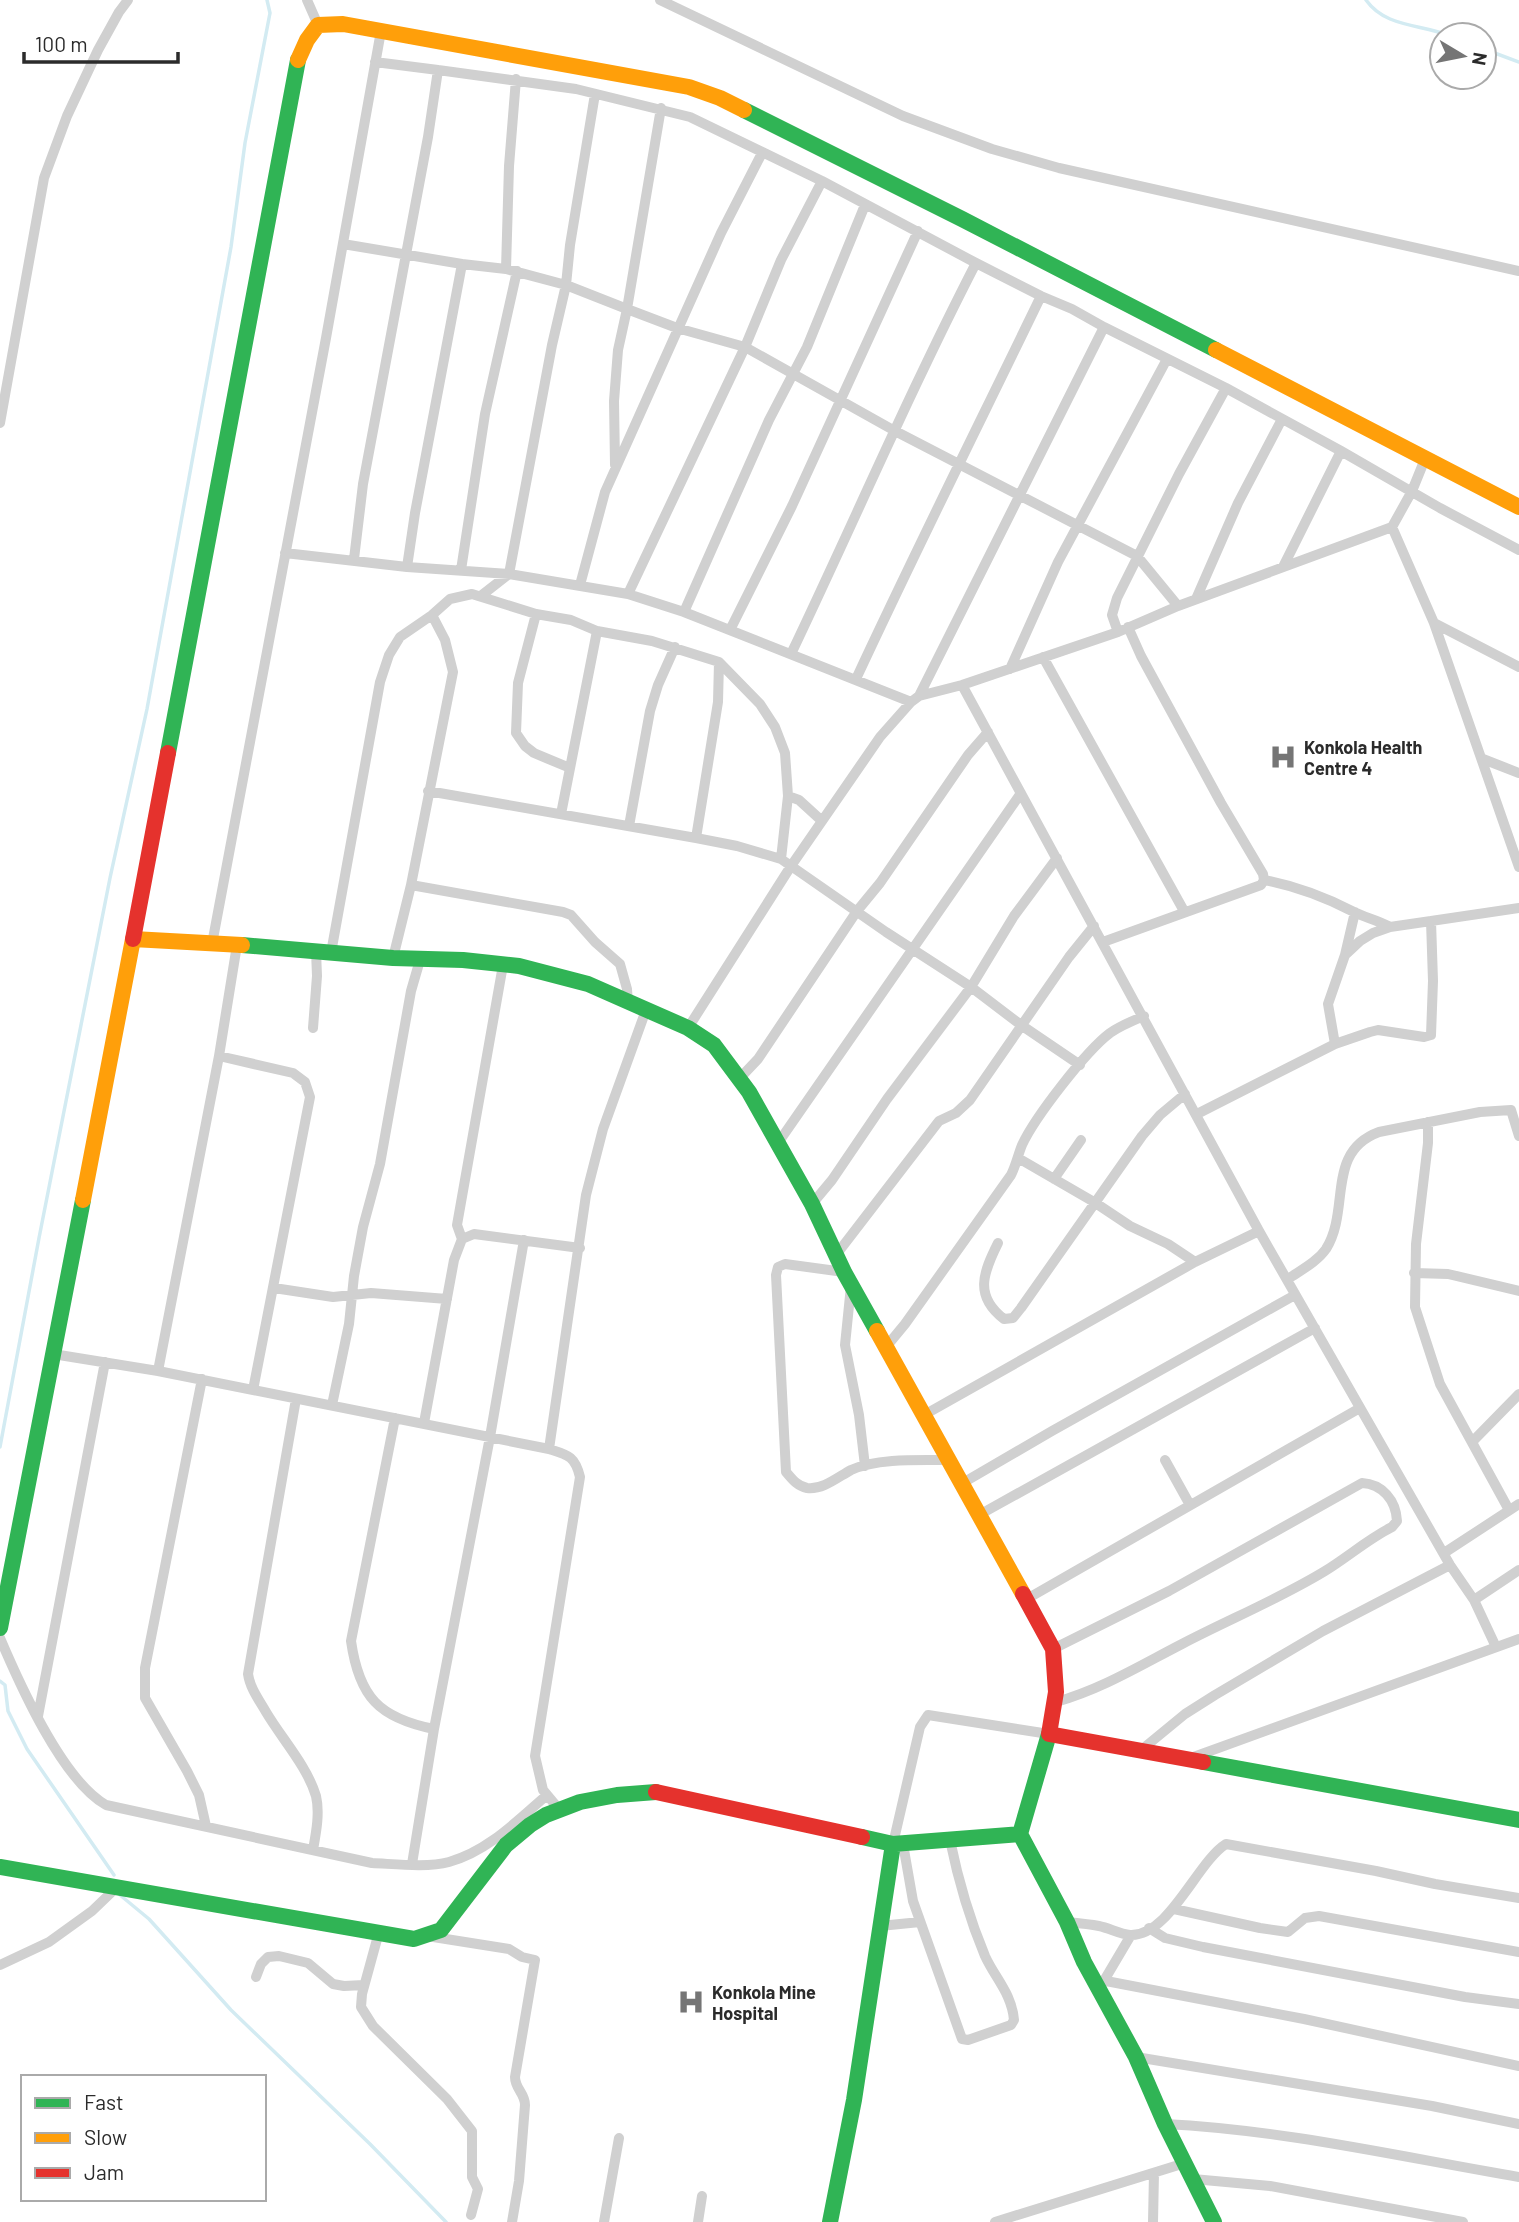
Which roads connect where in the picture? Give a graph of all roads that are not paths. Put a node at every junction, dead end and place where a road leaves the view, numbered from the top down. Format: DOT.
graph roads {
  1 [pos="128,0"];
  2 [pos="307,0"];
  3 [pos="660,0"];
  4 [pos="318,25"];
  5 [pos="380,31"];
  6 [pos="376,62"];
  7 [pos="438,70"];
  8 [pos="516,79"];
  9 [pos="595,94"];
  10 [pos="661,108"];
  11 [pos="762,153"];
  12 [pos="822,181"];
  13 [pos="865,205"];
  14 [pos="918,231"];
  15 [pos="344,244"];
  16 [pos="407,254"];
  17 [pos="976,262"];
  18 [pos="461,264"];
  19 [pos="512,270"];
  20 [pos="1519,271"];
  21 [pos="566,285"];
  22 [pos="1041,296"];
  23 [pos="627,309"];
  24 [pos="1104,327"];
  25 [pos="677,328"];
  26 [pos="745,347"];
  27 [pos="1167,359"];
  28 [pos="794,375"];
  29 [pos="1226,388"];
  30 [pos="839,400"];
  31 [pos="1282,419"];
  32 [pos="0,423"];
  33 [pos="895,430"];
  34 [pos="1342,451"];
  35 [pos="1425,459"];
  36 [pos="959,464"];
  37 [pos="615,468"];
  38 [pos="1412,491"];
  39 [pos="1021,496"];
  40 [pos="1519,507"];
  41 [pos="1079,526"];
  42 [pos="1392,527"];
  43 [pos="1519,550"];
  44 [pos="285,553"];
  45 [pos="1137,556"];
  46 [pos="354,559"];
  47 [pos="407,567"];
  48 [pos="1283,567"];
  49 [pos="461,570"];
  50 [pos="483,573"];
  51 [pos="509,574"];
  52 [pos="580,585"];
  53 [pos="628,594"];
  54 [pos="481,595"];
  55 [pos="1196,599"];
  56 [pos="1178,606"];
  57 [pos="684,612"];
  58 [pos="536,614"];
  59 [pos="432,615"];
  60 [pos="1434,623"];
  61 [pos="1123,629"];
  62 [pos="730,630"];
  63 [pos="597,631"];
  64 [pos="675,647"];
  65 [pos="791,654"];
  66 [pos="1042,657"];
  67 [pos="719,662"];
  68 [pos="1519,667"];
  69 [pos="1010,669"];
  70 [pos="856,679"];
  71 [pos="962,685"];
  72 [pos="915,699"];
  73 [pos="988,732"];
  74 [pos="1482,759"];
  75 [pos="570,768"];
  76 [pos="1519,773"];
  77 [pos="428,791"];
  78 [pos="1021,793"];
  79 [pos="788,796"];
  80 [pos="561,814"];
  81 [pos="822,821"];
  82 [pos="629,826"];
  83 [pos="696,838"];
  84 [pos="1057,858"];
  85 [pos="781,859"];
  86 [pos="791,866"];
  87 [pos="1519,867"];
  88 [pos="1264,880"];
  89 [pos="411,885"];
  90 [pos="1519,908"];
  91 [pos="858,911"];
  92 [pos="1184,911"];
  93 [pos="1355,912"];
  94 [pos="1431,921"];
  95 [pos="1094,926"];
  96 [pos="1390,927"];
  97 [pos="133,939"];
  98 [pos="1103,943"];
  99 [pos="212,944"];
  100 [pos="237,945"];
  101 [pos="911,948"];
  102 [pos="323,952"];
  103 [pos="1345,955"];
  104 [pos="393,958"];
  105 [pos="420,960"];
  106 [pos="503,964"];
  107 [pos="971,986"];
  108 [pos="628,1003"];
  109 [pos="646,1010"];
  110 [pos="1144,1016"];
  111 [pos="1021,1025"];
  112 [pos="313,1027"];
  113 [pos="688,1028"];
  114 [pos="1335,1044"];
  115 [pos="219,1056"];
  116 [pos="1080,1065"];
  117 [pos="740,1078"];
  118 [pos="1185,1094"];
  119 [pos="1197,1114"];
  120 [pos="1428,1122"];
  121 [pos="1519,1136"];
  122 [pos="1081,1140"];
  123 [pos="778,1143"];
  124 [pos="1018,1158"];
  125 [pos="1054,1179"];
  126 [pos="1094,1202"];
  127 [pos="812,1204"];
  128 [pos="1259,1231"];
  129 [pos="462,1238"];
  130 [pos="524,1240"];
  131 [pos="999,1243"];
  132 [pos="580,1248"];
  133 [pos="836,1255"];
  134 [pos="1195,1262"];
  135 [pos="1414,1273"];
  136 [pos="848,1277"];
  137 [pos="1287,1279"];
  138 [pos="274,1287"];
  139 [pos="1519,1291"];
  140 [pos="352,1295"];
  141 [pos="1295,1295"];
  142 [pos="447,1299"];
  143 [pos="1315,1328"];
  144 [pos="886,1347"];
  145 [pos="53,1354"];
  146 [pos="105,1362"];
  147 [pos="158,1371"];
  148 [pos="202,1379"];
  149 [pos="253,1390"];
  150 [pos="1519,1394"];
  151 [pos="296,1399"];
  152 [pos="332,1405"];
  153 [pos="1360,1408"];
  154 [pos="924,1415"];
  155 [pos="395,1418"];
  156 [pos="424,1423"];
  157 [pos="490,1437"];
  158 [pos="1473,1441"];
  159 [pos="549,1449"];
  160 [pos="948,1460"];
  161 [pos="1165,1460"];
  162 [pos="865,1466"];
  163 [pos="961,1484"];
  164 [pos="1519,1504"];
  165 [pos="1190,1506"];
  166 [pos="1509,1510"];
  167 [pos="979,1515"];
  168 [pos="1444,1553"];
  169 [pos="1450,1565"];
  170 [pos="1519,1570"];
  171 [pos="1025,1600"];
  172 [pos="1474,1600"];
  173 [pos="0,1628"];
  174 [pos="0,1638"];
  175 [pos="1519,1639"];
  176 [pos="1496,1647"];
  177 [pos="1053,1649"];
  178 [pos="1056,1702"];
  179 [pos="38,1716"];
  180 [pos="434,1729"];
  181 [pos="1049,1734"];
  182 [pos="1140,1751"];
  183 [pos="1185,1759"];
  184 [pos="553,1801"];
  185 [pos="1519,1820"];
  186 [pos="206,1826"];
  187 [pos="1020,1833"];
  188 [pos="950,1840"];
  189 [pos="898,1844"];
  190 [pos="313,1850"];
  191 [pos="412,1864"];
  192 [pos="0,1867"];
  193 [pos="117,1887"];
  194 [pos="1519,1898"];
  195 [pos="1174,1909"];
  196 [pos="920,1922"];
  197 [pos="1067,1922"];
  198 [pos="880,1926"];
  199 [pos="1149,1928"];
  200 [pos="379,1932"];
  201 [pos="1131,1935"];
  202 [pos="427,1936"];
  203 [pos="1519,1952"];
  204 [pos="0,1965"];
  205 [pos="256,1978"];
  206 [pos="1102,1984"];
  207 [pos="364,1985"];
  208 [pos="1519,2004"];
  209 [pos="1136,2057"];
  210 [pos="1519,2066"];
  211 [pos="1165,2124"];
  212 [pos="1519,2124"];
  213 [pos="619,2138"];
  214 [pos="1185,2164"];
  215 [pos="1154,2173"];
  216 [pos="1519,2177"];
  217 [pos="1193,2179"];
  218 [pos="702,2196"];
  219 [pos="471,2215"];
  220 [pos="1016,2219"];
  221 [pos="512,2222"];
  222 [pos="604,2222"];
  223 [pos="698,2222"];
  224 [pos="830,2222"];
  225 [pos="995,2222"];
  226 [pos="1153,2222"];
  227 [pos="1214,2222"];
  228 [pos="1464,2222"];
  1 -- 32 [label="street"];
  2 -- 4 [label="street"];
  3 -- 20 [label="street"];
  4 -- 5 [label="street"];
  4 -- 97 [label="street"];
  5 -- 6 [label="street"];
  5 -- 35 [label="street"];
  6 -- 7 [label="street"];
  6 -- 15 [label="street"];
  7 -- 8 [label="street"];
  7 -- 16 [label="street"];
  8 -- 9 [label="street"];
  8 -- 19 [label="street"];
  9 -- 10 [label="street"];
  9 -- 21 [label="street"];
  10 -- 11 [label="street"];
  10 -- 23 [label="street"];
  11 -- 12 [label="street"];
  11 -- 25 [label="street"];
  12 -- 13 [label="street"];
  12 -- 26 [label="street"];
  13 -- 14 [label="street"];
  13 -- 28 [label="street"];
  14 -- 17 [label="street"];
  14 -- 30 [label="street"];
  15 -- 16 [label="street"];
  15 -- 44 [label="street"];
  16 -- 18 [label="street"];
  16 -- 46 [label="street"];
  17 -- 22 [label="street"];
  17 -- 33 [label="street"];
  18 -- 19 [label="street"];
  18 -- 47 [label="street"];
  19 -- 21 [label="street"];
  19 -- 49 [label="street"];
  21 -- 23 [label="street"];
  21 -- 51 [label="street"];
  22 -- 24 [label="street"];
  22 -- 36 [label="street"];
  23 -- 25 [label="street"];
  23 -- 37 [label="street"];
  24 -- 27 [label="street"];
  24 -- 39 [label="street"];
  25 -- 26 [label="street"];
  25 -- 37 [label="street"];
  26 -- 28 [label="street"];
  26 -- 53 [label="street"];
  27 -- 29 [label="street"];
  27 -- 41 [label="street"];
  28 -- 30 [label="street"];
  28 -- 57 [label="street"];
  29 -- 31 [label="street"];
  29 -- 45 [label="street"];
  30 -- 33 [label="street"];
  30 -- 62 [label="street"];
  31 -- 34 [label="street"];
  31 -- 55 [label="street"];
  33 -- 36 [label="street"];
  33 -- 65 [label="street"];
  34 -- 38 [label="street"];
  34 -- 48 [label="street"];
  35 -- 38 [label="street"];
  35 -- 40 [label="street"];
  36 -- 39 [label="street"];
  36 -- 70 [label="street"];
  37 -- 52 [label="street"];
  38 -- 42 [label="street"];
  38 -- 43 [label="street"];
  39 -- 41 [label="street"];
  39 -- 72 [label="street"];
  41 -- 45 [label="street"];
  41 -- 69 [label="street"];
  42 -- 48 [label="street"];
  42 -- 60 [label="street"];
  44 -- 46 [label="street"];
  44 -- 99 [label="street"];
  45 -- 56 [label="street"];
  45 -- 61 [label="street"];
  46 -- 47 [label="street"];
  47 -- 49 [label="street"];
  48 -- 55 [label="street"];
  49 -- 50 [label="street"];
  50 -- 51 [label="street"];
  50 -- 54 [label="street"];
  51 -- 52 [label="street"];
  51 -- 54 [label="street"];
  52 -- 53 [label="street"];
  53 -- 57 [label="street"];
  54 -- 58 [label="street"];
  54 -- 59 [label="street"];
  55 -- 56 [label="street"];
  56 -- 61 [label="street"];
  57 -- 62 [label="street"];
  58 -- 63 [label="street"];
  58 -- 75 [label="street"];
  59 -- 77 [label="street"];
  59 -- 102 [label="street"];
  60 -- 68 [label="street"];
  60 -- 74 [label="street"];
  61 -- 66 [label="street"];
  61 -- 88 [label="street"];
  62 -- 65 [label="street"];
  63 -- 64 [label="street"];
  63 -- 75 [label="street"];
  64 -- 67 [label="street"];
  64 -- 82 [label="street"];
  65 -- 70 [label="street"];
  66 -- 69 [label="street"];
  66 -- 92 [label="street"];
  67 -- 79 [label="street"];
  67 -- 83 [label="street"];
  69 -- 71 [label="street"];
  70 -- 72 [label="street"];
  71 -- 72 [label="street"];
  71 -- 73 [label="street"];
  72 -- 81 [label="street"];
  73 -- 78 [label="street"];
  73 -- 91 [label="street"];
  74 -- 76 [label="street"];
  74 -- 87 [label="street"];
  75 -- 80 [label="street"];
  77 -- 80 [label="street"];
  77 -- 89 [label="street"];
  78 -- 84 [label="street"];
  78 -- 101 [label="street"];
  79 -- 81 [label="street"];
  79 -- 85 [label="street"];
  80 -- 82 [label="street"];
  81 -- 86 [label="street"];
  82 -- 83 [label="street"];
  83 -- 85 [label="street"];
  84 -- 95 [label="street"];
  84 -- 107 [label="street"];
  85 -- 86 [label="street"];
  86 -- 91 [label="street"];
  86 -- 113 [label="street"];
  88 -- 92 [label="street"];
  88 -- 93 [label="street"];
  89 -- 104 [label="street"];
  89 -- 108 [label="street"];
  90 -- 94 [label="street"];
  91 -- 101 [label="street"];
  91 -- 117 [label="street"];
  92 -- 98 [label="street"];
  93 -- 96 [label="street"];
  93 -- 103 [label="street"];
  94 -- 96 [label="street"];
  94 -- 114 [label="street"];
  95 -- 98 [label="street"];
  95 -- 111 [label="street"];
  96 -- 103 [label="street"];
  97 -- 99 [label="street"];
  97 -- 145 [label="street"];
  98 -- 110 [label="street"];
  99 -- 100 [label="street"];
  100 -- 102 [label="street"];
  100 -- 115 [label="street"];
  101 -- 107 [label="street"];
  101 -- 123 [label="street"];
  102 -- 104 [label="street"];
  102 -- 112 [label="street"];
  103 -- 114 [label="street"];
  104 -- 105 [label="street"];
  105 -- 106 [label="street"];
  105 -- 140 [label="street"];
  106 -- 108 [label="street"];
  106 -- 129 [label="street"];
  107 -- 111 [label="street"];
  107 -- 127 [label="street"];
  108 -- 109 [label="street"];
  109 -- 113 [label="street"];
  109 -- 132 [label="street"];
  110 -- 116 [label="street"];
  110 -- 118 [label="street"];
  111 -- 116 [label="street"];
  111 -- 133 [label="street"];
  113 -- 117 [label="street"];
  114 -- 119 [label="street"];
  115 -- 138 [label="street"];
  115 -- 147 [label="street"];
  116 -- 124 [label="street"];
  117 -- 123 [label="street"];
  118 -- 119 [label="street"];
  118 -- 126 [label="street"];
  119 -- 128 [label="street"];
  120 -- 121 [label="street"];
  120 -- 135 [label="street"];
  120 -- 137 [label="street"];
  122 -- 125 [label="street"];
  123 -- 127 [label="street"];
  124 -- 125 [label="street"];
  124 -- 144 [label="street"];
  125 -- 126 [label="street"];
  126 -- 131 [label="street"];
  126 -- 134 [label="street"];
  127 -- 133 [label="street"];
  128 -- 134 [label="street"];
  128 -- 137 [label="street"];
  129 -- 130 [label="street"];
  129 -- 142 [label="street"];
  130 -- 132 [label="street"];
  130 -- 157 [label="street"];
  132 -- 159 [label="street"];
  133 -- 136 [label="street"];
  134 -- 154 [label="street"];
  135 -- 139 [label="street"];
  135 -- 158 [label="street"];
  136 -- 144 [label="street"];
  136 -- 162 [label="street"];
  136 -- 162 [label="street"];
  137 -- 141 [label="street"];
  138 -- 140 [label="street"];
  138 -- 149 [label="street"];
  140 -- 142 [label="street"];
  140 -- 152 [label="street"];
  141 -- 143 [label="street"];
  141 -- 163 [label="street"];
  142 -- 156 [label="street"];
  143 -- 153 [label="street"];
  143 -- 167 [label="street"];
  144 -- 154 [label="street"];
  145 -- 146 [label="street"];
  145 -- 173 [label="street"];
  146 -- 147 [label="street"];
  146 -- 179 [label="street"];
  147 -- 148 [label="street"];
  148 -- 149 [label="street"];
  148 -- 186 [label="street"];
  149 -- 151 [label="street"];
  150 -- 158 [label="street"];
  151 -- 152 [label="street"];
  151 -- 190 [label="street"];
  152 -- 155 [label="street"];
  153 -- 165 [label="street"];
  153 -- 168 [label="street"];
  154 -- 160 [label="street"];
  155 -- 156 [label="street"];
  155 -- 180 [label="street"];
  156 -- 157 [label="street"];
  157 -- 159 [label="street"];
  157 -- 180 [label="street"];
  158 -- 166 [label="street"];
  159 -- 184 [label="street"];
  160 -- 162 [label="street"];
  160 -- 163 [label="street"];
  161 -- 165 [label="street"];
  163 -- 167 [label="street"];
  164 -- 166 [label="street"];
  165 -- 171 [label="street"];
  166 -- 168 [label="street"];
  167 -- 171 [label="street"];
  168 -- 169 [label="street"];
  169 -- 172 [label="street"];
  169 -- 182 [label="street"];
  170 -- 172 [label="street"];
  171 -- 177 [label="street"];
  172 -- 176 [label="street"];
  174 -- 179 [label="street"];
  175 -- 176 [label="street"];
  176 -- 183 [label="street"];
  177 -- 178 [label="street"];
  177 -- 178 [label="street"];
  178 -- 181 [label="street"];
  179 -- 186 [label="street"];
  180 -- 191 [label="street"];
  181 -- 182 [label="street"];
  181 -- 187 [label="street"];
  181 -- 189 [label="street"];
  182 -- 183 [label="street"];
  183 -- 185 [label="street"];
  184 -- 189 [label="street"];
  184 -- 191 [label="street"];
  184 -- 202 [label="street"];
  186 -- 190 [label="street"];
  187 -- 188 [label="street"];
  187 -- 197 [label="street"];
  188 -- 189 [label="street"];
  188 -- 196 [label="street"];
  189 -- 196 [label="street"];
  189 -- 198 [label="street"];
  190 -- 191 [label="street"];
  192 -- 193 [label="street"];
  193 -- 200 [label="street"];
  193 -- 204 [label="street"];
  194 -- 195 [label="street"];
  195 -- 199 [label="street"];
  195 -- 203 [label="street"];
  196 -- 198 [label="street"];
  197 -- 201 [label="street"];
  197 -- 206 [label="street"];
  198 -- 224 [label="street"];
  199 -- 201 [label="street"];
  199 -- 208 [label="street"];
  200 -- 202 [label="street"];
  200 -- 207 [label="street"];
  201 -- 206 [label="street"];
  202 -- 221 [label="street"];
  205 -- 207 [label="street"];
  206 -- 209 [label="street"];
  206 -- 210 [label="street"];
  207 -- 219 [label="street"];
  209 -- 211 [label="street"];
  209 -- 212 [label="street"];
  211 -- 214 [label="street"];
  211 -- 216 [label="street"];
  213 -- 222 [label="street"];
  214 -- 215 [label="street"];
  214 -- 217 [label="street"];
  215 -- 220 [label="street"];
  215 -- 226 [label="street"];
  217 -- 227 [label="street"];
  217 -- 228 [label="street"];
  218 -- 223 [label="street"];
  220 -- 225 [label="street"];
}
